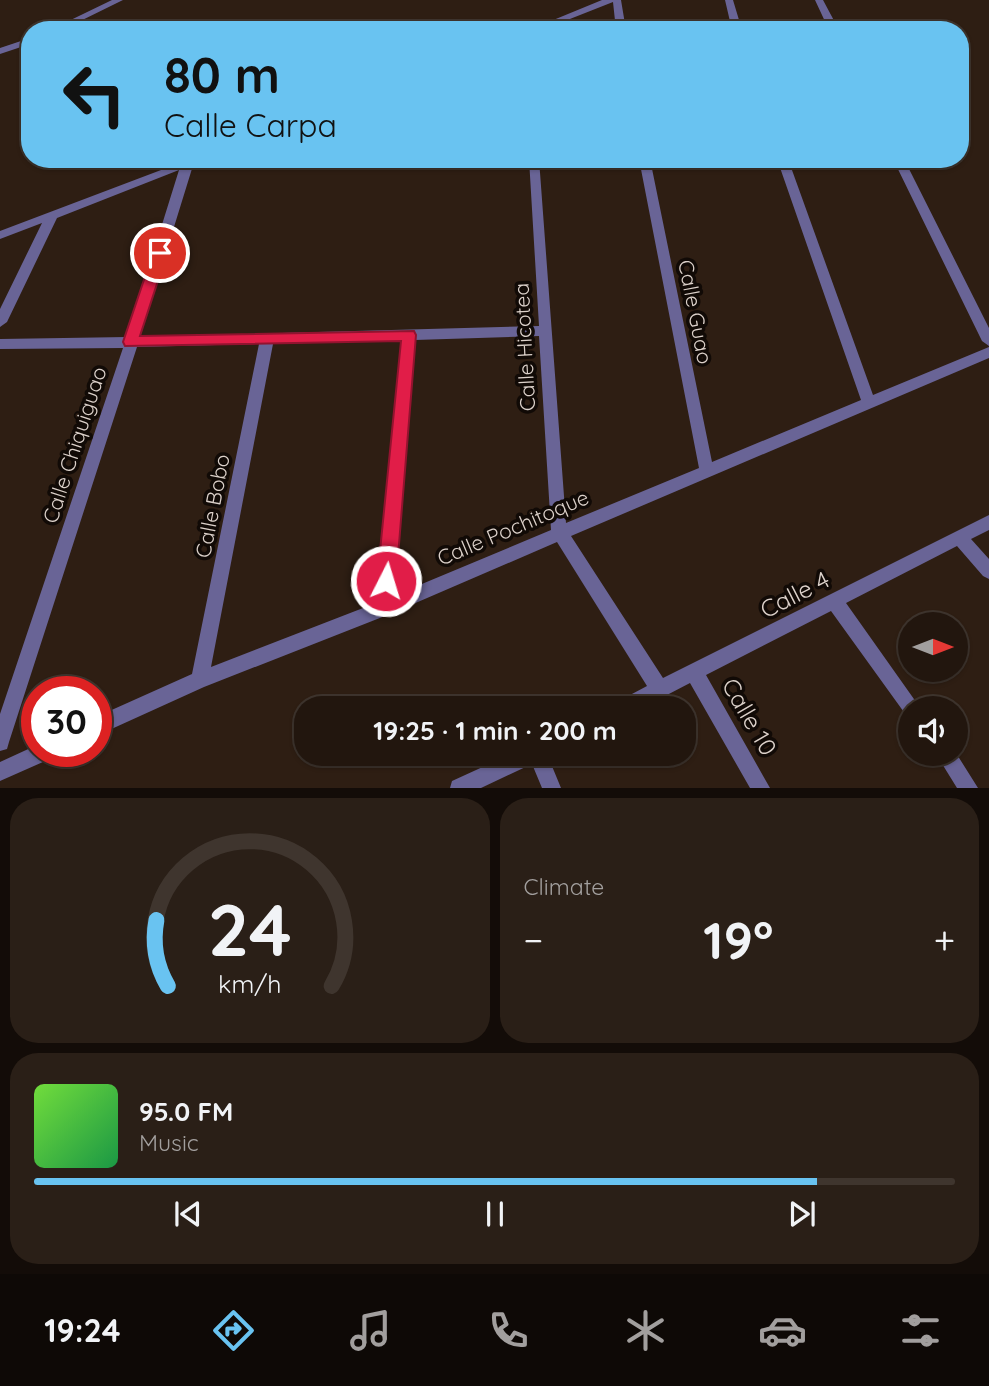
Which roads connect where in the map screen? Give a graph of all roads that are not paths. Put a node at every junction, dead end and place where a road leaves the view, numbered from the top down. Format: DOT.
graph roads {
  1 [pos="119,0"];
  2 [pos="610,0"];
  3 [pos="617,0"];
  4 [pos="729,0"];
  5 [pos="819,0"];
  6 [pos="74,21"];
  7 [pos="556,21"];
  8 [pos="620,21"];
  9 [pos="735,21"];
  10 [pos="830,21"];
  11 [pos="21,44"];
  12 [pos="0,51"];
  13 [pos="175,168"];
  14 [pos="186,168"];
  15 [pos="535,168"];
  16 [pos="646,168"];
  17 [pos="785,168"];
  18 [pos="902,168"];
  19 [pos="52,215"];
  20 [pos="0,235"];
  21 [pos="0,322"];
  22 [pos="547,331"];
  23 [pos="409,335"];
  24 [pos="267,340"];
  25 [pos="989,341"];
  26 [pos="131,342"];
  27 [pos="0,344"];
  28 [pos="989,352"];
  29 [pos="869,404"];
  30 [pos="707,472"];
  31 [pos="989,522"];
  32 [pos="559,532"];
  33 [pos="959,537"];
  34 [pos="989,571"];
  35 [pos="835,602"];
  36 [pos="384,608"];
  37 [pos="694,672"];
  38 [pos="200,680"];
  39 [pos="659,689"];
  40 [pos="646,696"];
  41 [pos="903,696"];
  42 [pos="112,720"];
  43 [pos="0,742"];
  44 [pos="21,762"];
  45 [pos="506,766"];
  46 [pos="542,766"];
  47 [pos="953,766"];
  48 [pos="0,772"];
  49 [pos="459,788"];
  50 [pos="552,788"];
  51 [pos="761,788"];
  52 [pos="969,788"];
  1 -- 6 [label="street"];
  2 -- 7 [label="street"];
  3 -- 8 [label="street"];
  4 -- 9 [label="street"];
  5 -- 10 [label="street"];
  11 -- 12 [label="street"];
  13 -- 19 [label="street"];
  14 -- 26 [label="street, Calle Chiquiguao"];
  15 -- 22 [label="street, Calle Hicotea"];
  16 -- 30 [label="street, Calle Guao"];
  17 -- 29 [label="street"];
  18 -- 25 [label="street"];
  19 -- 20 [label="street"];
  19 -- 21 [label="street"];
  22 -- 23 [label="street"];
  22 -- 32 [label="street, Calle Hicotea"];
  23 -- 24 [label="street"];
  23 -- 36 [label="street"];
  24 -- 26 [label="street"];
  24 -- 38 [label="street, Calle Bobo"];
  26 -- 27 [label="street"];
  26 -- 43 [label="street, Calle Chiquiguao"];
  28 -- 29 [label="street, Calle Pochitoque"];
  29 -- 30 [label="street, Calle Pochitoque"];
  30 -- 32 [label="street, Calle Pochitoque"];
  31 -- 33 [label="street, Calle 4"];
  32 -- 36 [label="street, Calle Pochitoque"];
  32 -- 39 [label="street"];
  33 -- 34 [label="street"];
  33 -- 35 [label="street, Calle 4"];
  35 -- 37 [label="street, Calle 4"];
  35 -- 41 [label="street"];
  36 -- 38 [label="street, Calle Pochitoque"];
  37 -- 39 [label="street, Calle 4"];
  37 -- 51 [label="street, Calle 10"];
  38 -- 42 [label="street, Calle Pochitoque"];
  39 -- 40 [label="street, Calle 4"];
  44 -- 48 [label="street"];
  45 -- 49 [label="street"];
  46 -- 50 [label="street"];
  47 -- 52 [label="street"];
}
